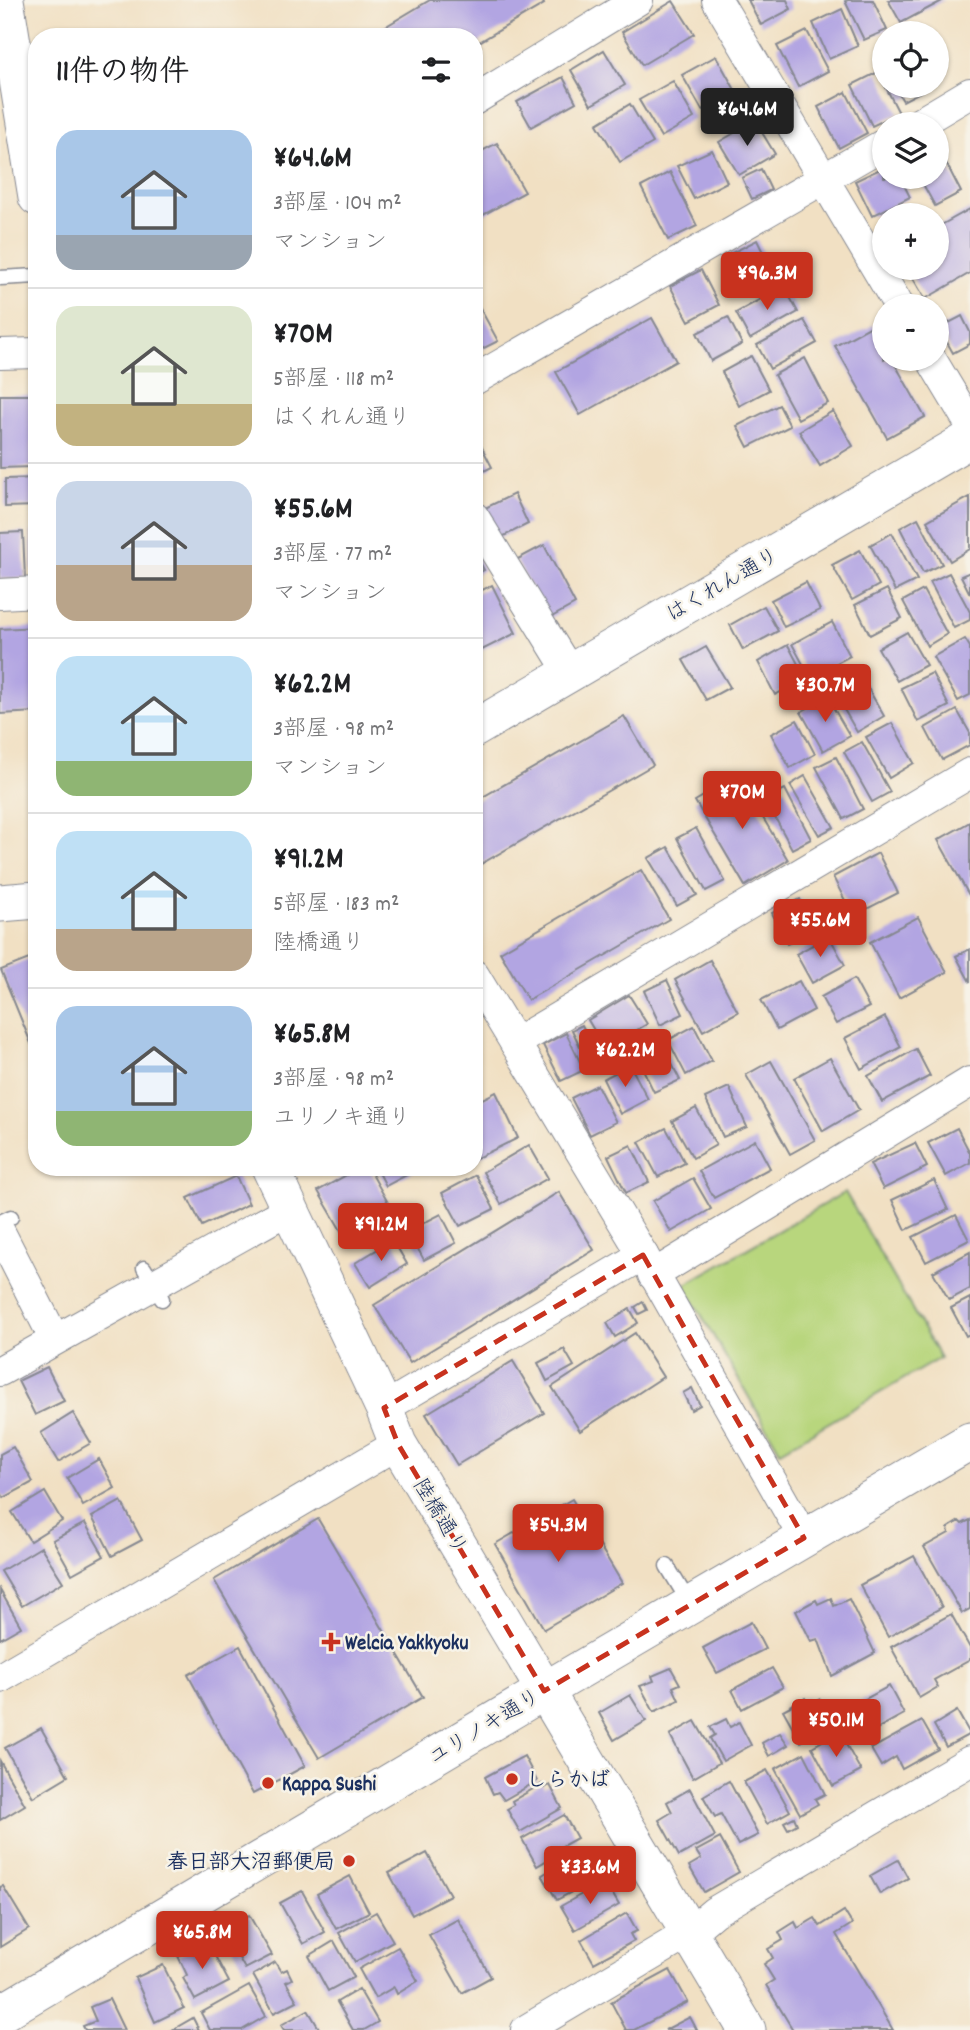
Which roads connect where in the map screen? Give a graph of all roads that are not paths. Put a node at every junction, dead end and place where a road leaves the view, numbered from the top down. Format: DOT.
graph roads {
  1 [pos="5,0"];
  2 [pos="638,0"];
  3 [pos="717,0"];
  4 [pos="9,82"];
  5 [pos="970,93"];
  6 [pos="483,95"];
  7 [pos="938,112"];
  8 [pos="872,151"];
  9 [pos="28,160"];
  10 [pos="823,180"];
  11 [pos="28,276"];
  12 [pos="0,278"];
  13 [pos="892,294"];
  14 [pos="28,353"];
  15 [pos="0,354"];
  16 [pos="938,371"];
  17 [pos="483,375"];
  18 [pos="970,424"];
  19 [pos="970,439"];
  20 [pos="483,532"];
  21 [pos="28,592"];
  22 [pos="0,594"];
  23 [pos="570,673"];
  24 [pos="483,724"];
  25 [pos="970,773"];
  26 [pos="28,901"];
  27 [pos="0,903"];
  28 [pos="483,990"];
  29 [pos="515,1042"];
  30 [pos="970,1082"];
  31 [pos="275,1176"];
  32 [pos="289,1209"];
  33 [pos="4,1223"];
  34 [pos="648,1265"];
  35 [pos="54,1338"];
  36 [pos="0,1371"];
  37 [pos="384,1408"];
  38 [pos="970,1441"];
  39 [pos="398,1444"];
  40 [pos="804,1538"];
  41 [pos="667,1566"];
  42 [pos="690,1605"];
  43 [pos="0,1678"];
  44 [pos="544,1691"];
  45 [pos="970,1761"];
  46 [pos="689,1933"];
  47 [pos="0,2014"];
  48 [pos="526,2030"];
  49 [pos="747,2030"];
  1 -- 4 [label="street"];
  2 -- 6 [label="street"];
  3 -- 10 [label="street"];
  4 -- 9 [label="street"];
  5 -- 7 [label="street"];
  8 -- 10 [label="street"];
  10 -- 13 [label="street"];
  10 -- 17 [label="street"];
  11 -- 12 [label="lane"];
  14 -- 15 [label="street"];
  16 -- 18 [label="street"];
  19 -- 23 [label="street, はくれん通り"];
  20 -- 23 [label="street"];
  21 -- 22 [label="street"];
  23 -- 24 [label="street, はくれん通り"];
  25 -- 29 [label="street"];
  26 -- 27 [label="street"];
  28 -- 29 [label="street"];
  29 -- 34 [label="street"];
  30 -- 34 [label="street"];
  31 -- 32 [label="street, 陸橋通り"];
  32 -- 35 [label="street"];
  32 -- 37 [label="street, 陸橋通り"];
  33 -- 35 [label="street"];
  34 -- 37 [label="street"];
  34 -- 40 [label="street"];
  35 -- 36 [label="street"];
  37 -- 39 [label="street, 陸橋通り"];
  38 -- 40 [label="street, ユリノキ通り"];
  39 -- 43 [label="street"];
  39 -- 44 [label="street, 陸橋通り"];
  40 -- 42 [label="street, ユリノキ通り"];
  41 -- 42 [label="lane"];
  42 -- 44 [label="street, ユリノキ通り"];
  44 -- 46 [label="street, 陸橋通り"];
  44 -- 47 [label="street, ユリノキ通り"];
  45 -- 46 [label="street"];
  46 -- 48 [label="street"];
  46 -- 49 [label="street, 陸橋通り"];
}
